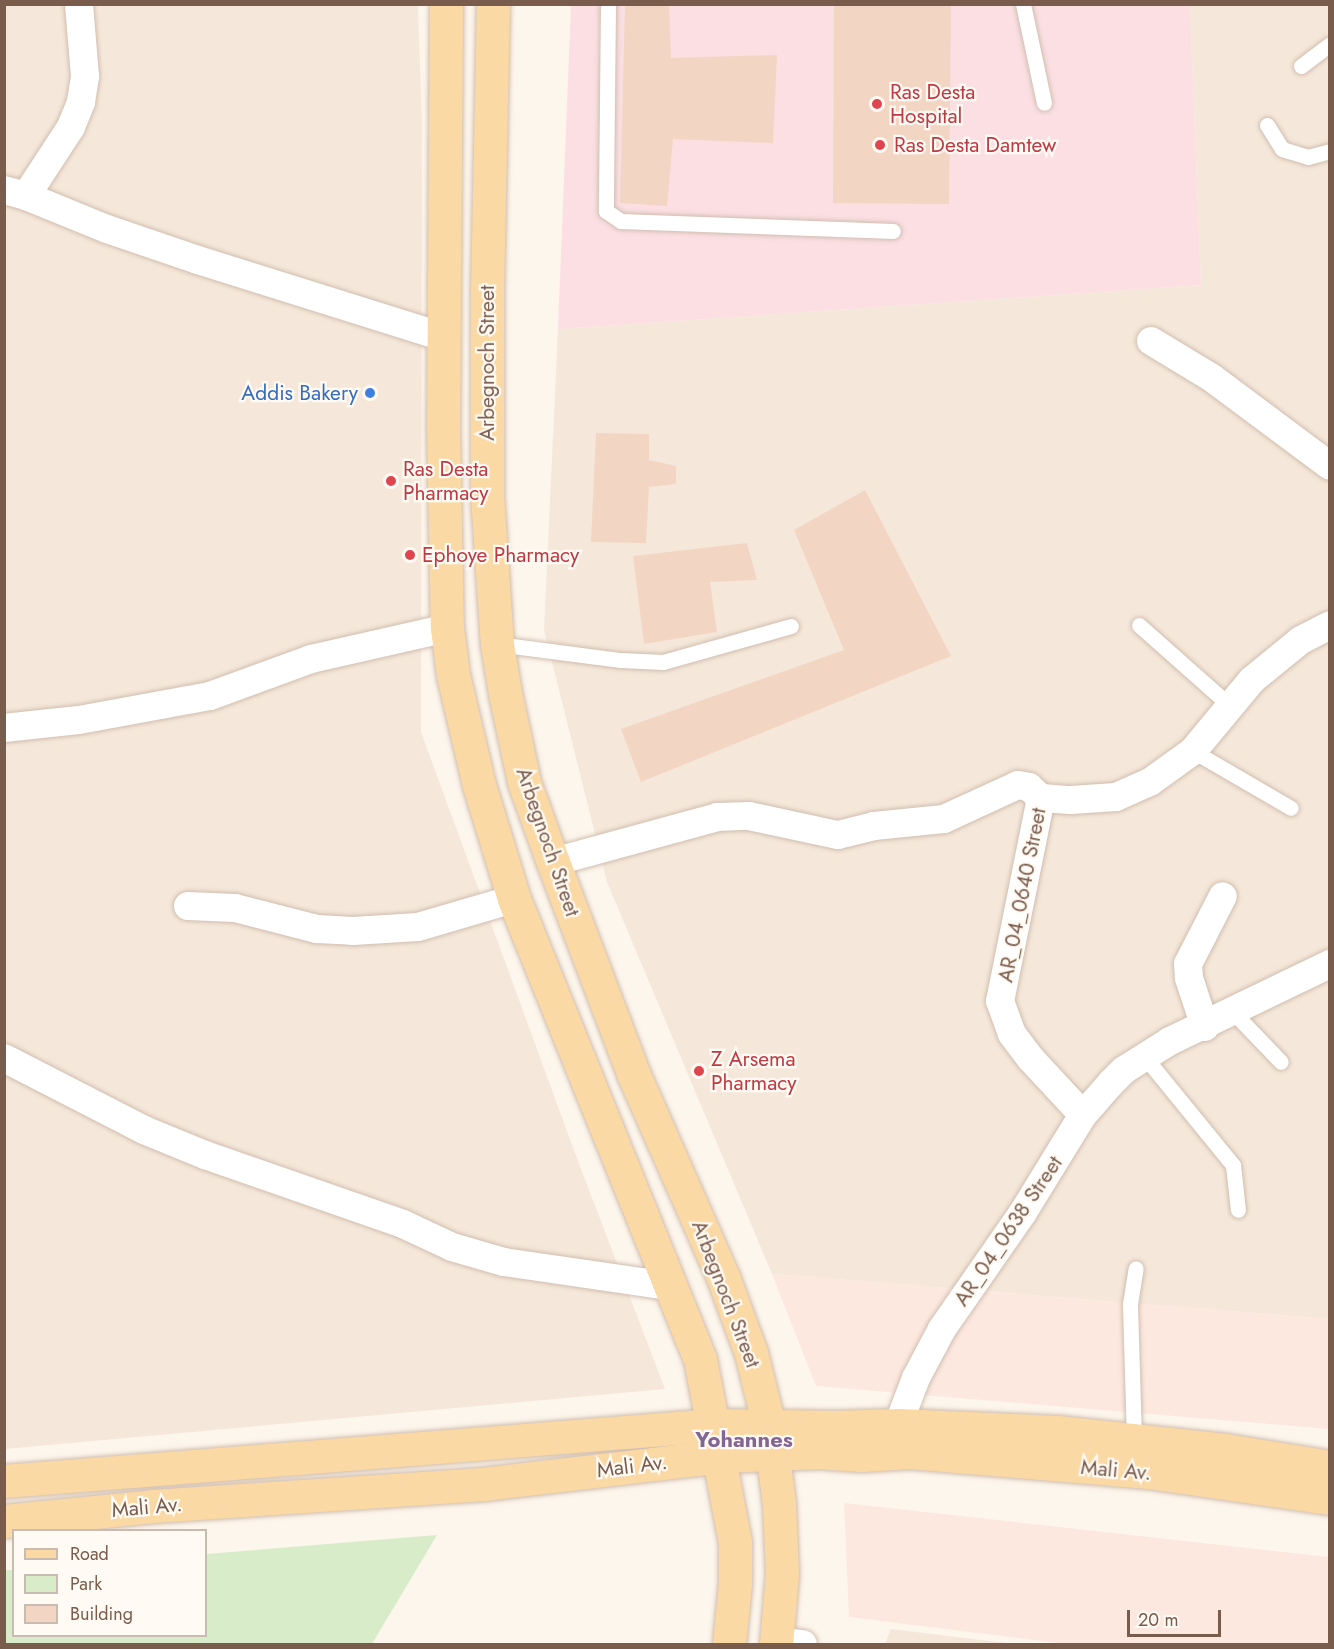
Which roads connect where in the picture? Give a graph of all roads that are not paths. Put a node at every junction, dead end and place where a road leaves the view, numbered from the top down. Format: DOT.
graph roads {
  1 [pos="79,4"];
  2 [pos="446,4"];
  3 [pos="493,4"];
  4 [pos="608,4"];
  5 [pos="1023,4"];
  6 [pos="1329,44"];
  7 [pos="1301,66"];
  8 [pos="1044,103"];
  9 [pos="1267,125"];
  10 [pos="1329,151"];
  11 [pos="15,193"];
  12 [pos="893,231"];
  13 [pos="443,337"];
  14 [pos="1151,341"];
  15 [pos="1329,465"];
  16 [pos="1139,625"];
  17 [pos="1329,625"];
  18 [pos="791,626"];
  19 [pos="447,628"];
  20 [pos="497,644"];
  21 [pos="1229,705"];
  22 [pos="4,728"];
  23 [pos="1193,751"];
  24 [pos="1041,798"];
  25 [pos="1291,808"];
  26 [pos="553,862"];
  27 [pos="1223,896"];
  28 [pos="514,899"];
  29 [pos="188,906"];
  30 [pos="1329,964"];
  31 [pos="1233,1012"];
  32 [pos="1205,1027"];
  33 [pos="1144,1056"];
  34 [pos="4,1058"];
  35 [pos="1281,1062"];
  36 [pos="1083,1115"];
  37 [pos="1238,1210"];
  38 [pos="1136,1268"];
  39 [pos="669,1286"];
  40 [pos="898,1425"];
  41 [pos="771,1439"];
  42 [pos="718,1440"];
  43 [pos="1134,1440"];
  44 [pos="483,1444"];
  45 [pos="1329,1467"];
  46 [pos="4,1481"];
  47 [pos="483,1484"];
  48 [pos="1329,1498"];
  49 [pos="4,1521"];
  50 [pos="785,1643"];
  51 [pos="729,1644"];
  1 -- 11 [label="street"];
  2 -- 13 [label="main road, Arbegnoch Street"];
  3 -- 20 [label="main road, Arbegnoch Street"];
  4 -- 12 [label="lane"];
  5 -- 8 [label="lane"];
  6 -- 7 [label="lane"];
  9 -- 10 [label="lane"];
  11 -- 13 [label="street"];
  13 -- 19 [label="main road, Arbegnoch Street"];
  14 -- 15 [label="street"];
  16 -- 21 [label="lane"];
  17 -- 21 [label="street, AR_04_0640 Street"];
  18 -- 20 [label="lane"];
  19 -- 22 [label="street"];
  19 -- 28 [label="main road, Arbegnoch Street"];
  20 -- 26 [label="main road, Arbegnoch Street"];
  21 -- 23 [label="street, AR_04_0640 Street"];
  23 -- 24 [label="street, AR_04_0640 Street"];
  23 -- 25 [label="lane"];
  24 -- 26 [label="street"];
  24 -- 36 [label="street, AR_04_0640 Street"];
  26 -- 41 [label="main road, Arbegnoch Street"];
  27 -- 32 [label="street"];
  28 -- 29 [label="street"];
  28 -- 39 [label="main road, Arbegnoch Street"];
  30 -- 31 [label="street, AR_04_0638 Street"];
  31 -- 32 [label="street, AR_04_0638 Street"];
  31 -- 35 [label="lane"];
  32 -- 33 [label="street, AR_04_0638 Street"];
  33 -- 36 [label="street, AR_04_0638 Street"];
  33 -- 37 [label="lane"];
  34 -- 39 [label="street"];
  36 -- 40 [label="street, AR_04_0638 Street"];
  38 -- 43 [label="lane"];
  39 -- 42 [label="main road, Arbegnoch Street"];
  40 -- 41 [label="main road, Mali Av."];
  40 -- 43 [label="main road, Mali Av."];
  41 -- 42 [label="main road, Mali Av."];
  41 -- 48 [label="main road, Mali Av."];
  41 -- 50 [label="main road, Arbegnoch Street"];
  42 -- 44 [label="main road, Mali Av."];
  42 -- 47 [label="main road, Mali Av."];
  42 -- 51 [label="main road, Arbegnoch Street"];
  43 -- 45 [label="main road, Mali Av."];
  44 -- 46 [label="main road, Mali Av."];
  44 -- 47 [label="main road"];
  47 -- 49 [label="main road, Mali Av."];
}
